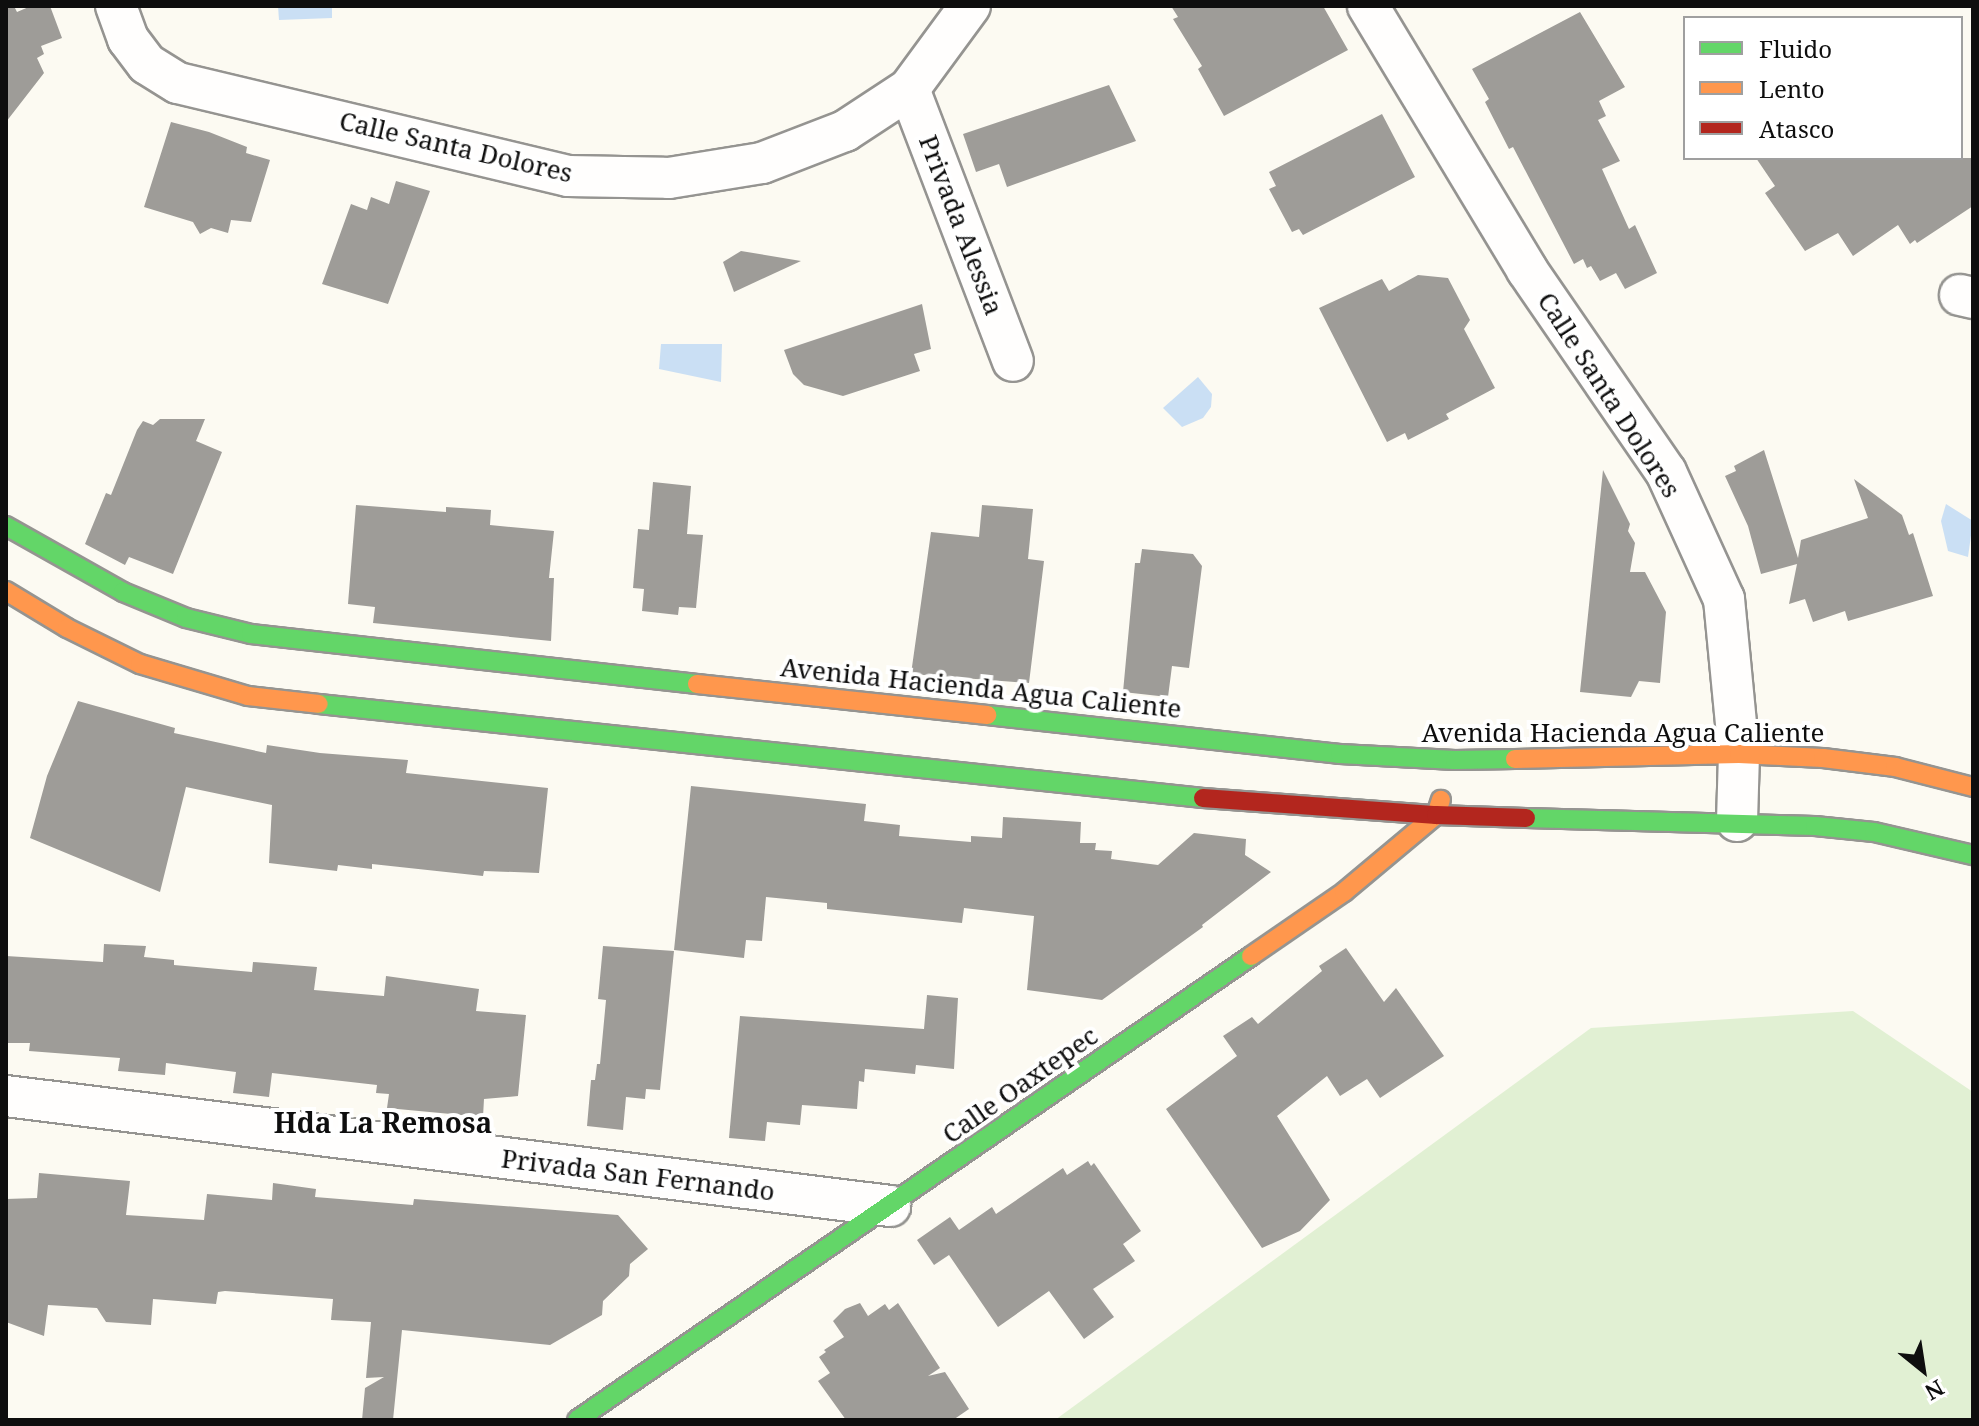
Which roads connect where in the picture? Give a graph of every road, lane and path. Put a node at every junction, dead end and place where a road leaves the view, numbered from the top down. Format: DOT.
graph roads {
  1 [pos="116,6"];
  2 [pos="970,6"];
  3 [pos="1368,6"];
  4 [pos="909,89"];
  5 [pos="1013,361"];
  6 [pos="6,526"];
  7 [pos="6,591"];
  8 [pos="1739,754"];
  9 [pos="1450,774"];
  10 [pos="1973,787"];
  11 [pos="1436,815"];
  12 [pos="1737,821"];
  13 [pos="1973,855"];
  14 [pos="6,1096"];
  15 [pos="890,1206"];
  16 [pos="577,1420"];
  1 -- 4 [label="street, Calle Santa Dolores"];
  2 -- 4 [label="street, Calle Santa Dolores"];
  3 -- 8 [label="street, Calle Santa Dolores"];
  4 -- 5 [label="street, Privada Alessia"];
  6 -- 9 [label="main road, Avenida Hacienda Agua Caliente"];
  7 -- 11 [label="main road"];
  8 -- 9 [label="main road, Avenida Hacienda Agua Caliente"];
  8 -- 10 [label="main road, Avenida Hacienda Agua Caliente"];
  8 -- 12 [label="street, Calle Santa Dolores"];
  9 -- 11 [label="main road"];
  11 -- 12 [label="main road"];
  11 -- 15 [label="main road, Calle Oaxtepec"];
  12 -- 13 [label="main road"];
  14 -- 15 [label="street, Privada San Fernando"];
  15 -- 16 [label="main road, Calle Oaxtepec"];
}
